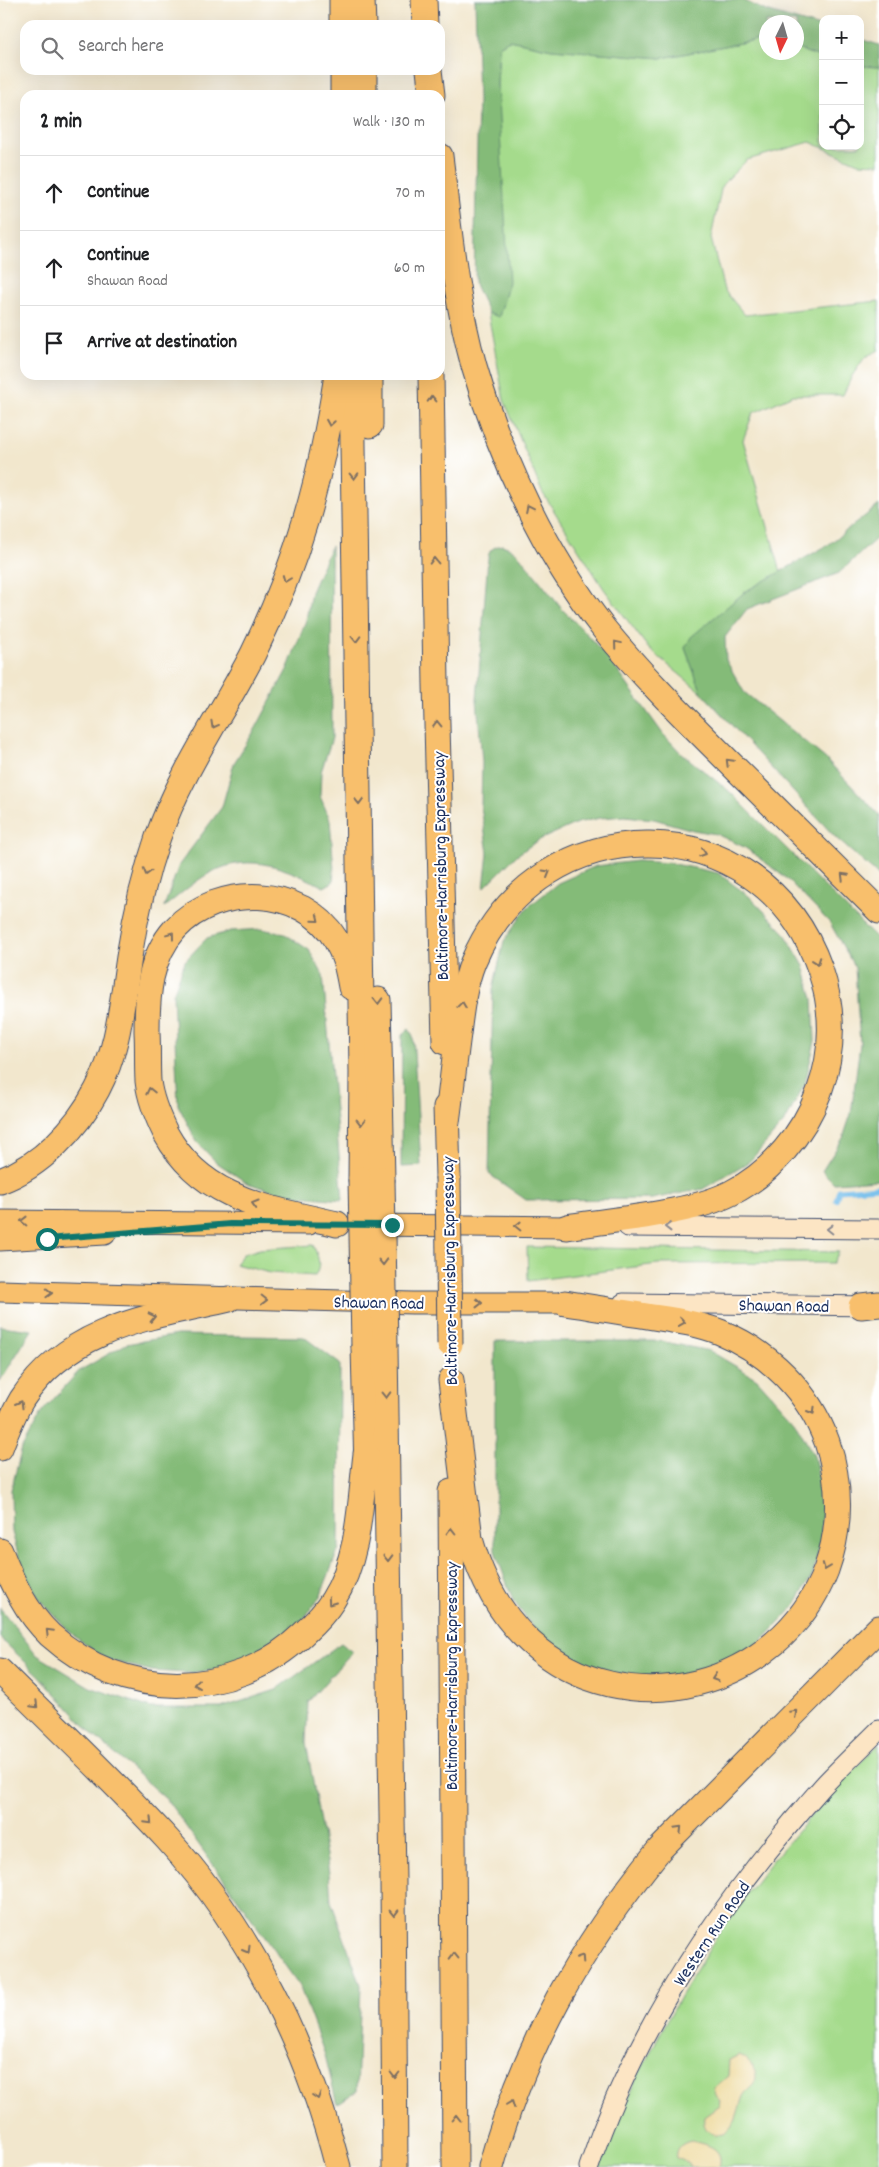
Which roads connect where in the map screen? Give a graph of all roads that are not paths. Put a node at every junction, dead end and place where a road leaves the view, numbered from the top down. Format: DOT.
graph roads {
  1 [pos="342,0"];
  2 [pos="362,0"];
  3 [pos="424,0"];
  4 [pos="342,20"];
  5 [pos="363,20"];
  6 [pos="425,20"];
  7 [pos="343,75"];
  8 [pos="364,75"];
  9 [pos="427,75"];
  10 [pos="428,75"];
  11 [pos="344,90"];
  12 [pos="364,90"];
  13 [pos="426,90"];
  14 [pos="431,90"];
  15 [pos="445,197"];
  16 [pos="336,380"];
  17 [pos="352,380"];
  18 [pos="370,380"];
  19 [pos="432,380"];
  20 [pos="879,911"];
  21 [pos="362,1073"];
  22 [pos="447,1122"];
  23 [pos="371,1179"];
  24 [pos="0,1181"];
  25 [pos="0,1221"];
  26 [pos="230,1224"];
  27 [pos="337,1224"];
  28 [pos="567,1227"];
  29 [pos="879,1229"];
  30 [pos="0,1240"];
  31 [pos="0,1291"];
  32 [pos="229,1299"];
  33 [pos="565,1303"];
  34 [pos="873,1305"];
  35 [pos="374,1347"];
  36 [pos="451,1380"];
  37 [pos="0,1448"];
  38 [pos="366,1454"];
  39 [pos="0,1551"];
  40 [pos="879,1628"];
  41 [pos="0,1671"];
  42 [pos="879,1730"];
  43 [pos="393,1882"];
  44 [pos="338,2167"];
  45 [pos="395,2167"];
  46 [pos="455,2167"];
  47 [pos="491,2167"];
  48 [pos="589,2167"];
  1 -- 4 [label="highway"];
  2 -- 5 [label="highway"];
  3 -- 6 [label="highway"];
  7 -- 11 [label="highway"];
  8 -- 12 [label="highway"];
  9 -- 13 [label="highway"];
  10 -- 14 [label="highway"];
  20 -- 15 [label="highway, one-way"];
  16 -- 24 [label="highway, one-way"];
  17 -- 21 [label="highway, one-way"];
  18 -- 23 [label="highway, one-way"];
  22 -- 19 [label="highway, Baltimore-Harrisburg Expressway, one-way"];
  21 -- 23 [label="highway, one-way"];
  27 -- 21 [label="highway, one-way"];
  22 -- 28 [label="highway, one-way"];
  22 -- 36 [label="highway, Baltimore-Harrisburg Expressway, bridge"];
  23 -- 35 [label="highway, one-way, bridge"];
  26 -- 25 [label="main road, one-way"];
  26 -- 27 [label="main road"];
  26 -- 30 [label="main road"];
  28 -- 27 [label="main road, one-way"];
  29 -- 28 [label="main road, one-way"];
  31 -- 32 [label="main road, Shawan Road, one-way"];
  32 -- 33 [label="main road, Shawan Road, one-way"];
  37 -- 32 [label="highway, one-way"];
  33 -- 34 [label="main road, Shawan Road"];
  33 -- 36 [label="highway, one-way"];
  35 -- 38 [label="highway"];
  35 -- 43 [label="highway, one-way"];
  46 -- 36 [label="highway, Baltimore-Harrisburg Expressway, one-way"];
  38 -- 39 [label="highway, one-way"];
  38 -- 43 [label="highway"];
  47 -- 40 [label="highway, one-way"];
  41 -- 44 [label="highway, one-way"];
  42 -- 48 [label="main road, Western Run Road"];
  43 -- 45 [label="highway, one-way"];
}
